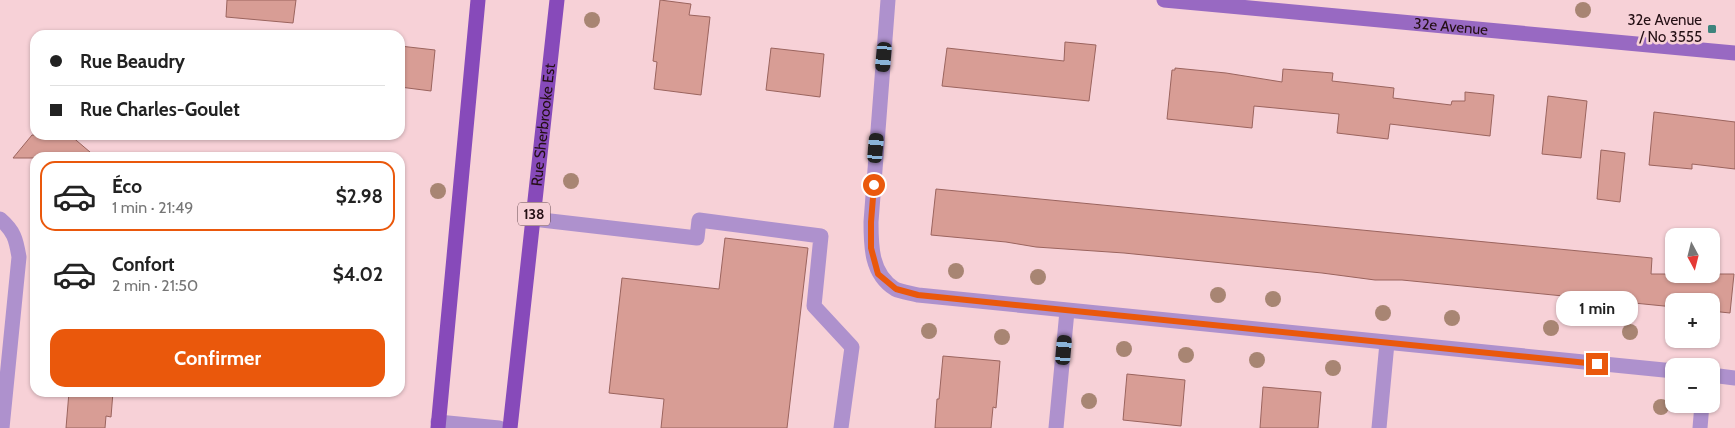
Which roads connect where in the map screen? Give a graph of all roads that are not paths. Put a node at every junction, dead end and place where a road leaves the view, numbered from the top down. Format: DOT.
graph roads {
  1 [pos="478,0"];
  2 [pos="557,0"];
  3 [pos="888,0"];
  4 [pos="1164,0"];
  5 [pos="1735,53"];
  6 [pos="0,219"];
  7 [pos="533,219"];
  8 [pos="1067,311"];
  9 [pos="1388,343"];
  10 [pos="1665,371"];
  11 [pos="1720,376"];
  12 [pos="1735,378"];
  13 [pos="1701,413"];
  14 [pos="438,425"];
  15 [pos="2,428"];
  16 [pos="499,428"];
  17 [pos="510,428"];
  18 [pos="841,428"];
  19 [pos="1056,428"];
  20 [pos="1380,428"];
  21 [pos="1700,428"];
  1 -- 14 [label="main road"];
  2 -- 7 [label="main road, Rue Sherbrooke Est / 138"];
  3 -- 8 [label="street"];
  4 -- 5 [label="street, 32e Avenue"];
  6 -- 15 [label="street"];
  7 -- 17 [label="main road, Rue Sherbrooke Est / 138"];
  7 -- 18 [label="street"];
  8 -- 9 [label="street"];
  8 -- 19 [label="street"];
  9 -- 10 [label="street"];
  9 -- 20 [label="street"];
  11 -- 12 [label="street"];
  13 -- 21 [label="street"];
  14 -- 16 [label="street"];
}
